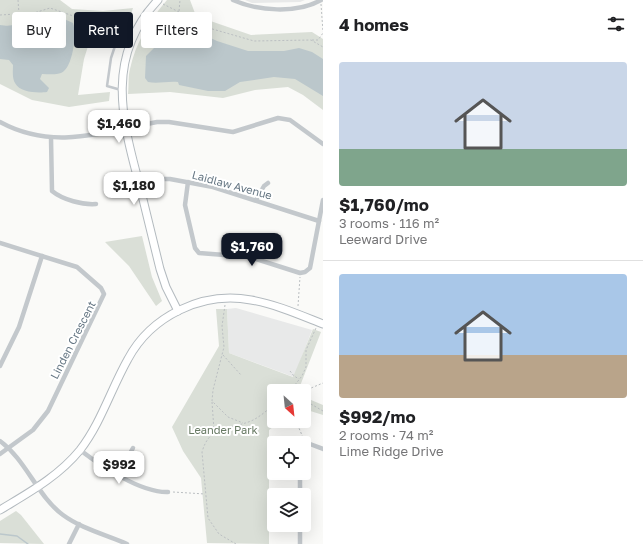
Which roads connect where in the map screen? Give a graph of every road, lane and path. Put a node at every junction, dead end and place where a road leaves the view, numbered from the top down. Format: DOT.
graph roads {
  1 [pos="18,0"];
  2 [pos="158,0"];
  3 [pos="161,0"];
  4 [pos="180,0"];
  5 [pos="233,0"];
  6 [pos="320,0"];
  7 [pos="19,12"];
  8 [pos="32,12"];
  9 [pos="62,12"];
  10 [pos="179,12"];
  11 [pos="0,15"];
  12 [pos="12,15"];
  13 [pos="212,29"];
  14 [pos="133,30"];
  15 [pos="136,31"];
  16 [pos="323,32"];
  17 [pos="310,40"];
  18 [pos="323,47"];
  19 [pos="121,90"];
  20 [pos="0,122"];
  21 [pos="126,129"];
  22 [pos="52,138"];
  23 [pos="323,144"];
  24 [pos="188,182"];
  25 [pos="139,183"];
  26 [pos="268,183"];
  27 [pos="256,200"];
  28 [pos="323,200"];
  29 [pos="96,204"];
  30 [pos="319,221"];
  31 [pos="0,243"];
  32 [pos="42,256"];
  33 [pos="300,273"];
  34 [pos="225,299"];
  35 [pos="298,306"];
  36 [pos="178,311"];
  37 [pos="320,323"];
  38 [pos="223,355"];
  39 [pos="0,366"];
  40 [pos="290,371"];
  41 [pos="241,375"];
  42 [pos="300,379"];
  43 [pos="323,383"];
  44 [pos="296,384"];
  45 [pos="311,388"];
  46 [pos="212,401"];
  47 [pos="311,404"];
  48 [pos="267,410"];
  49 [pos="323,412"];
  50 [pos="244,424"];
  51 [pos="214,431"];
  52 [pos="0,441"];
  53 [pos="311,444"];
  54 [pos="10,448"];
  55 [pos="133,448"];
  56 [pos="323,448"];
  57 [pos="80,450"];
  58 [pos="0,454"];
  59 [pos="118,475"];
  60 [pos="38,486"];
  61 [pos="168,492"];
  62 [pos="206,494"];
  63 [pos="0,510"];
  64 [pos="79,524"];
  65 [pos="300,532"];
  66 [pos="69,544"];
  67 [pos="127,544"];
  68 [pos="236,544"];
  69 [pos="300,544"];
  1 -- 7 [label="path"];
  2 -- 15 [label="street"];
  3 -- 10 [label="path"];
  4 -- 10 [label="path"];
  5 -- 6 [label="street"];
  6 -- 16 [label="path"];
  8 -- 9 [label="path"];
  11 -- 12 [label="path"];
  13 -- 17 [label="path"];
  14 -- 15 [label="path"];
  15 -- 19 [label="street"];
  15 -- 19 [label="lane"];
  16 -- 17 [label="path"];
  17 -- 18 [label="path"];
  19 -- 21 [label="street"];
  20 -- 22 [label="street"];
  21 -- 22 [label="street"];
  21 -- 23 [label="street"];
  21 -- 25 [label="street"];
  22 -- 29 [label="street"];
  24 -- 25 [label="street, Laidlaw Avenue"];
  24 -- 27 [label="street, Laidlaw Avenue"];
  24 -- 33 [label="street"];
  25 -- 36 [label="street"];
  26 -- 27 [label="street"];
  27 -- 30 [label="street, Laidlaw Avenue"];
  28 -- 30 [label="street"];
  30 -- 33 [label="street"];
  31 -- 32 [label="street, Linden Crescent"];
  32 -- 39 [label="street"];
  32 -- 54 [label="street, Linden Crescent"];
  33 -- 35 [label="path"];
  34 -- 36 [label="street"];
  34 -- 37 [label="street"];
  34 -- 38 [label="path"];
  36 -- 57 [label="street"];
  37 -- 42 [label="path"];
  38 -- 41 [label="path"];
  38 -- 46 [label="path"];
  40 -- 42 [label="path"];
  42 -- 44 [label="path"];
  43 -- 45 [label="path"];
  46 -- 50 [label="path"];
  46 -- 51 [label="path"];
  47 -- 49 [label="path"];
  48 -- 50 [label="path"];
  50 -- 51 [label="path"];
  51 -- 62 [label="path"];
  52 -- 54 [label="street"];
  53 -- 56 [label="street"];
  54 -- 58 [label="street"];
  54 -- 60 [label="street"];
  55 -- 59 [label="street"];
  57 -- 59 [label="street"];
  57 -- 60 [label="street"];
  59 -- 61 [label="street"];
  60 -- 63 [label="street"];
  60 -- 64 [label="street"];
  61 -- 62 [label="path"];
  62 -- 68 [label="path"];
  64 -- 66 [label="street"];
  64 -- 67 [label="street"];
  65 -- 69 [label="street"];
}
